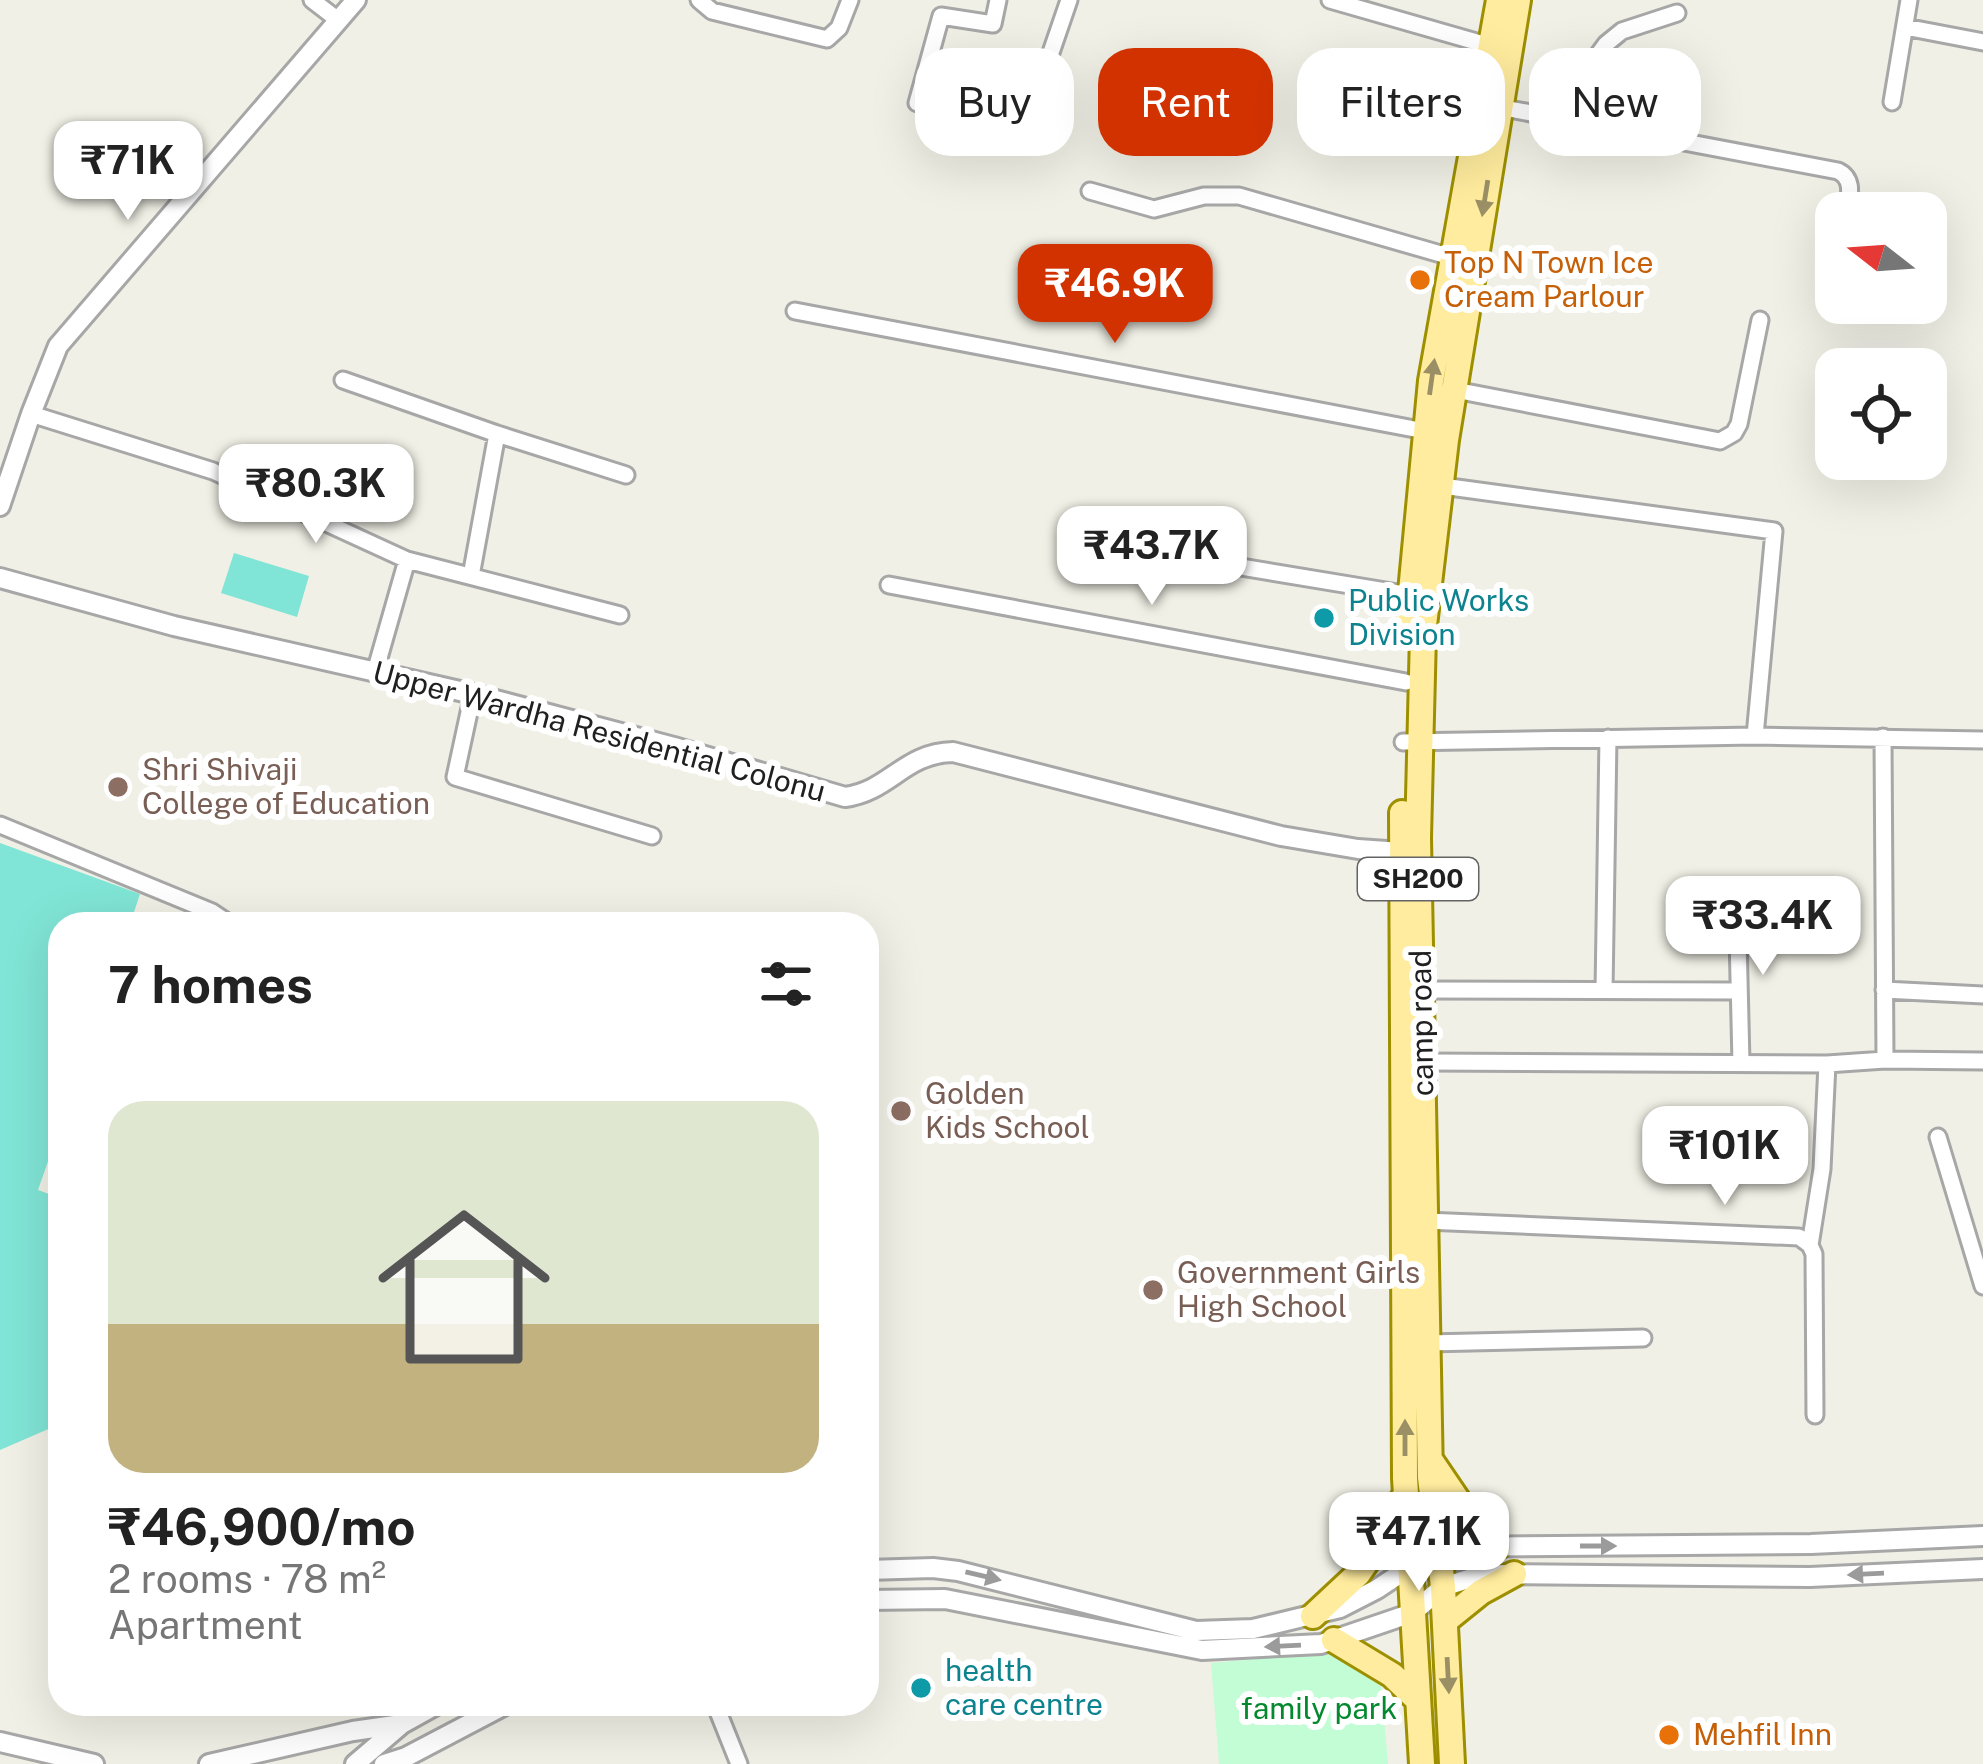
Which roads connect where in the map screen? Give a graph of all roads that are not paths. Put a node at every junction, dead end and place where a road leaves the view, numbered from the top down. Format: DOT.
graph roads {
  1 [pos="312,0"];
  2 [pos="356,0"];
  3 [pos="699,0"];
  4 [pos="850,0"];
  5 [pos="998,0"];
  6 [pos="1069,0"];
  7 [pos="1330,0"];
  8 [pos="1498,0"];
  9 [pos="1518,0"];
  10 [pos="1910,0"];
  11 [pos="1677,13"];
  12 [pos="338,20"];
  13 [pos="1905,27"];
  14 [pos="1983,42"];
  15 [pos="932,48"];
  16 [pos="1053,48"];
  17 [pos="1499,48"];
  18 [pos="1603,48"];
  19 [pos="1892,102"];
  20 [pos="1701,146"];
  21 [pos="1471,156"];
  22 [pos="1491,156"];
  23 [pos="1090,191"];
  24 [pos="1849,192"];
  25 [pos="1451,257"];
  26 [pos="795,311"];
  27 [pos="1760,320"];
  28 [pos="343,380"];
  29 [pos="1455,390"];
  30 [pos="31,414"];
  31 [pos="1425,430"];
  32 [pos="497,434"];
  33 [pos="626,476"];
  34 [pos="1431,484"];
  35 [pos="0,506"];
  36 [pos="1078,540"];
  37 [pos="407,560"];
  38 [pos="471,576"];
  39 [pos="0,578"];
  40 [pos="890,585"];
  41 [pos="1410,595"];
  42 [pos="620,615"];
  43 [pos="375,672"];
  44 [pos="1406,682"];
  45 [pos="473,694"];
  46 [pos="1755,736"];
  47 [pos="1883,737"];
  48 [pos="1608,738"];
  49 [pos="1983,740"];
  50 [pos="1412,741"];
  51 [pos="0,825"];
  52 [pos="652,836"];
  53 [pos="1401,853"];
  54 [pos="1737,894"];
  55 [pos="212,912"];
  56 [pos="1421,990"];
  57 [pos="1884,990"];
  58 [pos="1604,991"];
  59 [pos="1737,992"];
  60 [pos="1983,994"];
  61 [pos="1886,1060"];
  62 [pos="1983,1061"];
  63 [pos="1423,1062"];
  64 [pos="1741,1063"];
  65 [pos="1827,1064"];
  66 [pos="1938,1137"];
  67 [pos="1426,1221"];
  68 [pos="1810,1245"];
  69 [pos="1983,1286"];
  70 [pos="1642,1338"];
  71 [pos="1427,1343"];
  72 [pos="1815,1415"];
  73 [pos="1430,1459"];
  74 [pos="1406,1493"];
  75 [pos="1983,1536"];
  76 [pos="1440,1546"];
  77 [pos="1498,1546"];
  78 [pos="1412,1567"];
  79 [pos="1983,1569"];
  80 [pos="879,1570"];
  81 [pos="1514,1574"];
  82 [pos="1443,1587"];
  83 [pos="879,1600"];
  84 [pos="1412,1613"];
  85 [pos="1313,1616"];
  86 [pos="1445,1621"];
  87 [pos="1334,1640"];
  88 [pos="1418,1700"];
  89 [pos="416,1716"];
  90 [pos="484,1716"];
  91 [pos="720,1716"];
  92 [pos="402,1724"];
  93 [pos="0,1742"];
  94 [pos="94,1764"];
  95 [pos="209,1764"];
  96 [pos="355,1764"];
  97 [pos="384,1764"];
  98 [pos="739,1764"];
  99 [pos="1422,1764"];
  100 [pos="1452,1764"];
  1 -- 12 [label="street"];
  2 -- 12 [label="street"];
  3 -- 4 [label="street"];
  5 -- 15 [label="street"];
  6 -- 16 [label="street"];
  7 -- 17 [label="street"];
  8 -- 17 [label="main road, camp road / SH200"];
  9 -- 17 [label="main road, camp road / SH200"];
  10 -- 13 [label="street"];
  11 -- 18 [label="street"];
  12 -- 30 [label="street"];
  13 -- 14 [label="street"];
  13 -- 19 [label="street"];
  20 -- 24 [label="street"];
  21 -- 25 [label="main road, camp road / SH200"];
  22 -- 29 [label="main road, camp road / SH200, one-way"];
  23 -- 25 [label="street"];
  31 -- 25 [label="main road, camp road / SH200, one-way"];
  26 -- 31 [label="street"];
  27 -- 29 [label="street"];
  28 -- 32 [label="street"];
  29 -- 34 [label="main road, camp road / SH200"];
  30 -- 35 [label="street"];
  30 -- 37 [label="street"];
  31 -- 34 [label="main road, camp road / SH200"];
  32 -- 33 [label="street"];
  32 -- 38 [label="street"];
  34 -- 41 [label="main road, camp road / SH200"];
  34 -- 46 [label="street"];
  34 -- 50 [label="main road, camp road / SH200"];
  36 -- 41 [label="street"];
  37 -- 38 [label="street"];
  37 -- 43 [label="street"];
  38 -- 42 [label="street"];
  39 -- 43 [label="street, Upper Wardha Residential Colonu"];
  40 -- 44 [label="street"];
  41 -- 44 [label="main road, camp road / SH200"];
  43 -- 45 [label="street, Upper Wardha Residential Colonu"];
  44 -- 50 [label="main road, camp road / SH200"];
  45 -- 52 [label="street"];
  45 -- 53 [label="street, Upper Wardha Residential Colonu"];
  46 -- 47 [label="street"];
  46 -- 48 [label="street"];
  47 -- 49 [label="street"];
  47 -- 57 [label="street"];
  48 -- 50 [label="street"];
  48 -- 58 [label="street"];
  50 -- 53 [label="main road, camp road / SH200"];
  50 -- 56 [label="main road, camp road / SH200"];
  51 -- 55 [label="street"];
  74 -- 53 [label="main road, camp road / SH200, one-way"];
  54 -- 59 [label="street"];
  56 -- 58 [label="street"];
  56 -- 63 [label="main road, camp road / SH200"];
  57 -- 60 [label="street"];
  57 -- 61 [label="street"];
  58 -- 59 [label="street"];
  59 -- 64 [label="street"];
  61 -- 62 [label="street"];
  61 -- 65 [label="street"];
  63 -- 64 [label="street"];
  63 -- 67 [label="main road, camp road / SH200"];
  64 -- 65 [label="street"];
  65 -- 68 [label="street"];
  66 -- 69 [label="street"];
  67 -- 68 [label="street"];
  67 -- 71 [label="main road, camp road / SH200"];
  68 -- 72 [label="street"];
  70 -- 71 [label="street"];
  71 -- 73 [label="main road, camp road / SH200"];
  73 -- 76 [label="main road, camp road / SH200"];
  73 -- 77 [label="main road"];
  74 -- 78 [label="main road, camp road / SH200"];
  74 -- 85 [label="main road"];
  77 -- 75 [label="street, one-way"];
  76 -- 77 [label="street"];
  76 -- 78 [label="street"];
  76 -- 82 [label="main road, camp road / SH200"];
  78 -- 84 [label="main road, camp road / SH200"];
  78 -- 85 [label="street"];
  79 -- 81 [label="street, one-way"];
  80 -- 85 [label="street, one-way"];
  81 -- 82 [label="street"];
  81 -- 86 [label="main road"];
  82 -- 84 [label="street"];
  82 -- 86 [label="main road, camp road / SH200"];
  87 -- 83 [label="street, one-way"];
  84 -- 87 [label="street"];
  84 -- 88 [label="main road, camp road / SH200"];
  86 -- 100 [label="main road, camp road / SH200, one-way"];
  87 -- 88 [label="main road"];
  88 -- 99 [label="main road, camp road / SH200"];
  89 -- 92 [label="street"];
  90 -- 97 [label="street"];
  91 -- 98 [label="street"];
  92 -- 95 [label="street"];
  92 -- 96 [label="street"];
  93 -- 94 [label="street"];
}
